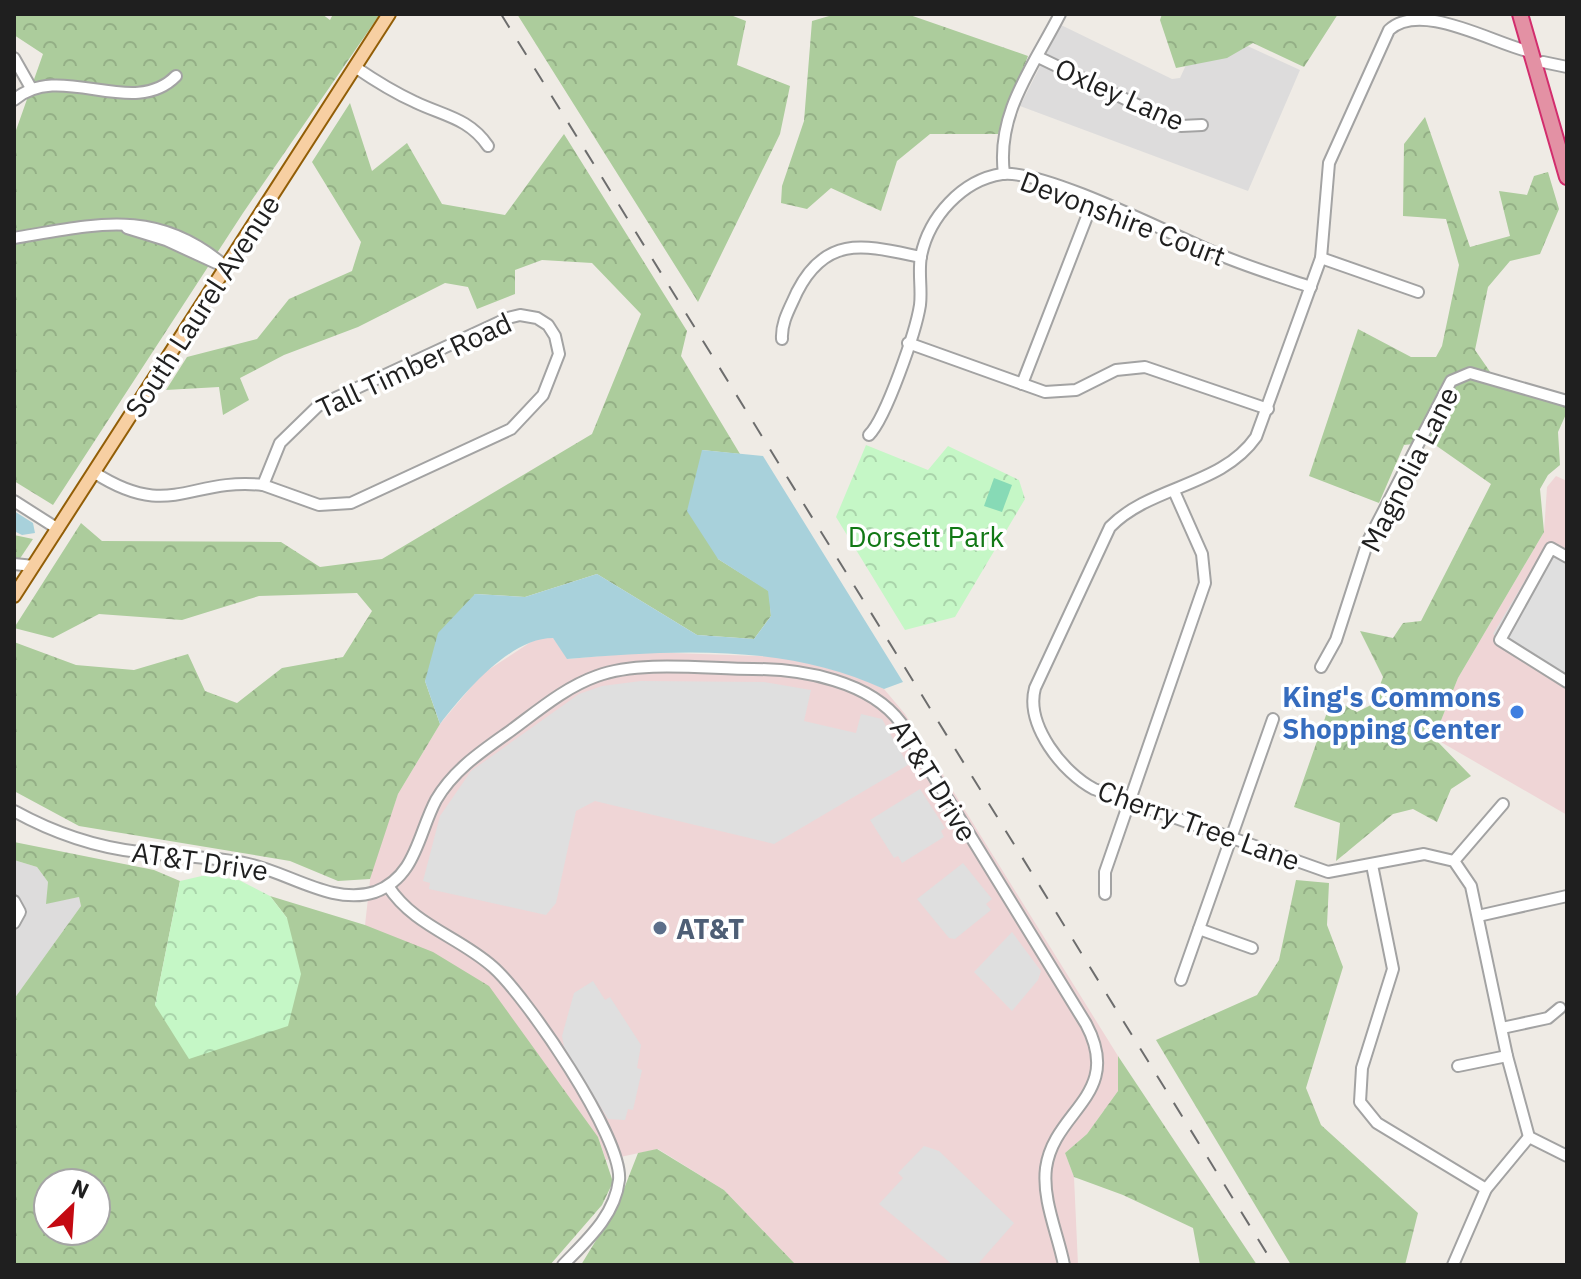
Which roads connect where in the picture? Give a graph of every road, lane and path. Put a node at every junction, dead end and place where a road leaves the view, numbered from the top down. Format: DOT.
graph roads {
  1 [pos="389,14"];
  2 [pos="1060,14"];
  3 [pos="1520,14"];
  4 [pos="1529,14"];
  5 [pos="1038,57"];
  6 [pos="1537,57"];
  7 [pos="14,58"];
  8 [pos="355,67"];
  9 [pos="1567,67"];
  10 [pos="176,76"];
  11 [pos="31,88"];
  12 [pos="14,100"];
  13 [pos="1202,125"];
  14 [pos="488,146"];
  15 [pos="1567,147"];
  16 [pos="1004,174"];
  17 [pos="1567,177"];
  18 [pos="1093,201"];
  19 [pos="14,238"];
  20 [pos="921,257"];
  21 [pos="1321,258"];
  22 [pos="226,267"];
  23 [pos="1311,287"];
  24 [pos="1418,292"];
  25 [pos="782,339"];
  26 [pos="908,343"];
  27 [pos="1022,384"];
  28 [pos="1567,401"];
  29 [pos="1268,409"];
  30 [pos="869,435"];
  31 [pos="95,473"];
  32 [pos="263,485"];
  33 [pos="1174,491"];
  34 [pos="14,501"];
  35 [pos="58,529"];
  36 [pos="1567,557"];
  37 [pos="14,564"];
  38 [pos="34,566"];
  39 [pos="17,586"];
  40 [pos="1321,667"];
  41 [pos="1567,682"];
  42 [pos="1273,719"];
  43 [pos="1130,801"];
  44 [pos="1503,804"];
  45 [pos="14,811"];
  46 [pos="1231,837"];
  47 [pos="1454,861"];
  48 [pos="1372,865"];
  49 [pos="388,886"];
  50 [pos="1105,894"];
  51 [pos="1567,896"];
  52 [pos="14,901"];
  53 [pos="1478,916"];
  54 [pos="14,923"];
  55 [pos="1199,929"];
  56 [pos="1252,948"];
  57 [pos="1181,980"];
  58 [pos="1560,1008"];
  59 [pos="1502,1028"];
  60 [pos="1507,1056"];
  61 [pos="1458,1066"];
  62 [pos="1529,1137"];
  63 [pos="1567,1156"];
  64 [pos="1486,1189"];
  65 [pos="563,1265"];
  66 [pos="1064,1265"];
  67 [pos="1453,1265"];
  1 -- 8 [label="main road, South Laurel Avenue"];
  2 -- 5 [label="street"];
  3 -- 6 [label="highway"];
  4 -- 6 [label="highway"];
  5 -- 13 [label="street, Oxley Lane"];
  5 -- 16 [label="street"];
  6 -- 9 [label="street, Cherry Tree Lane"];
  6 -- 15 [label="highway"];
  6 -- 17 [label="highway"];
  6 -- 21 [label="street, Cherry Tree Lane"];
  7 -- 11 [label="street"];
  8 -- 14 [label="street"];
  8 -- 22 [label="main road, South Laurel Avenue"];
  10 -- 11 [label="street"];
  11 -- 12 [label="street"];
  16 -- 18 [label="street, Devonshire Court"];
  16 -- 20 [label="street, Devonshire Court"];
  18 -- 23 [label="street, Devonshire Court"];
  18 -- 27 [label="street"];
  19 -- 22 [label="street"];
  20 -- 25 [label="street"];
  20 -- 26 [label="street, Devonshire Court"];
  21 -- 23 [label="street, Cherry Tree Lane"];
  21 -- 24 [label="street"];
  22 -- 31 [label="main road, South Laurel Avenue"];
  23 -- 29 [label="street, Cherry Tree Lane"];
  26 -- 27 [label="street"];
  26 -- 30 [label="street, Devonshire Court"];
  27 -- 29 [label="street"];
  28 -- 40 [label="street, Magnolia Lane"];
  29 -- 33 [label="street, Cherry Tree Lane"];
  31 -- 32 [label="street, Tall Timber Road"];
  31 -- 35 [label="main road, South Laurel Avenue"];
  32 -- 32 [label="street, Tall Timber Road"];
  33 -- 43 [label="street"];
  33 -- 43 [label="street, Cherry Tree Lane"];
  34 -- 35 [label="street"];
  35 -- 38 [label="main road, South Laurel Avenue"];
  36 -- 41 [label="street"];
  37 -- 38 [label="street"];
  38 -- 39 [label="main road, South Laurel Avenue"];
  42 -- 46 [label="street"];
  43 -- 46 [label="street, Cherry Tree Lane"];
  43 -- 50 [label="street"];
  44 -- 47 [label="street"];
  45 -- 49 [label="street, AT&T Drive"];
  46 -- 48 [label="street, Cherry Tree Lane"];
  46 -- 55 [label="street"];
  47 -- 48 [label="street, Cherry Tree Lane"];
  47 -- 53 [label="street"];
  48 -- 64 [label="street"];
  49 -- 65 [label="street"];
  49 -- 66 [label="street, AT&T Drive"];
  51 -- 53 [label="street"];
  52 -- 54 [label="street"];
  53 -- 59 [label="street"];
  55 -- 56 [label="street"];
  55 -- 57 [label="street"];
  58 -- 59 [label="street"];
  59 -- 60 [label="street"];
  60 -- 61 [label="street"];
  60 -- 62 [label="street"];
  62 -- 63 [label="street"];
  62 -- 64 [label="street"];
  64 -- 67 [label="street"];
}
